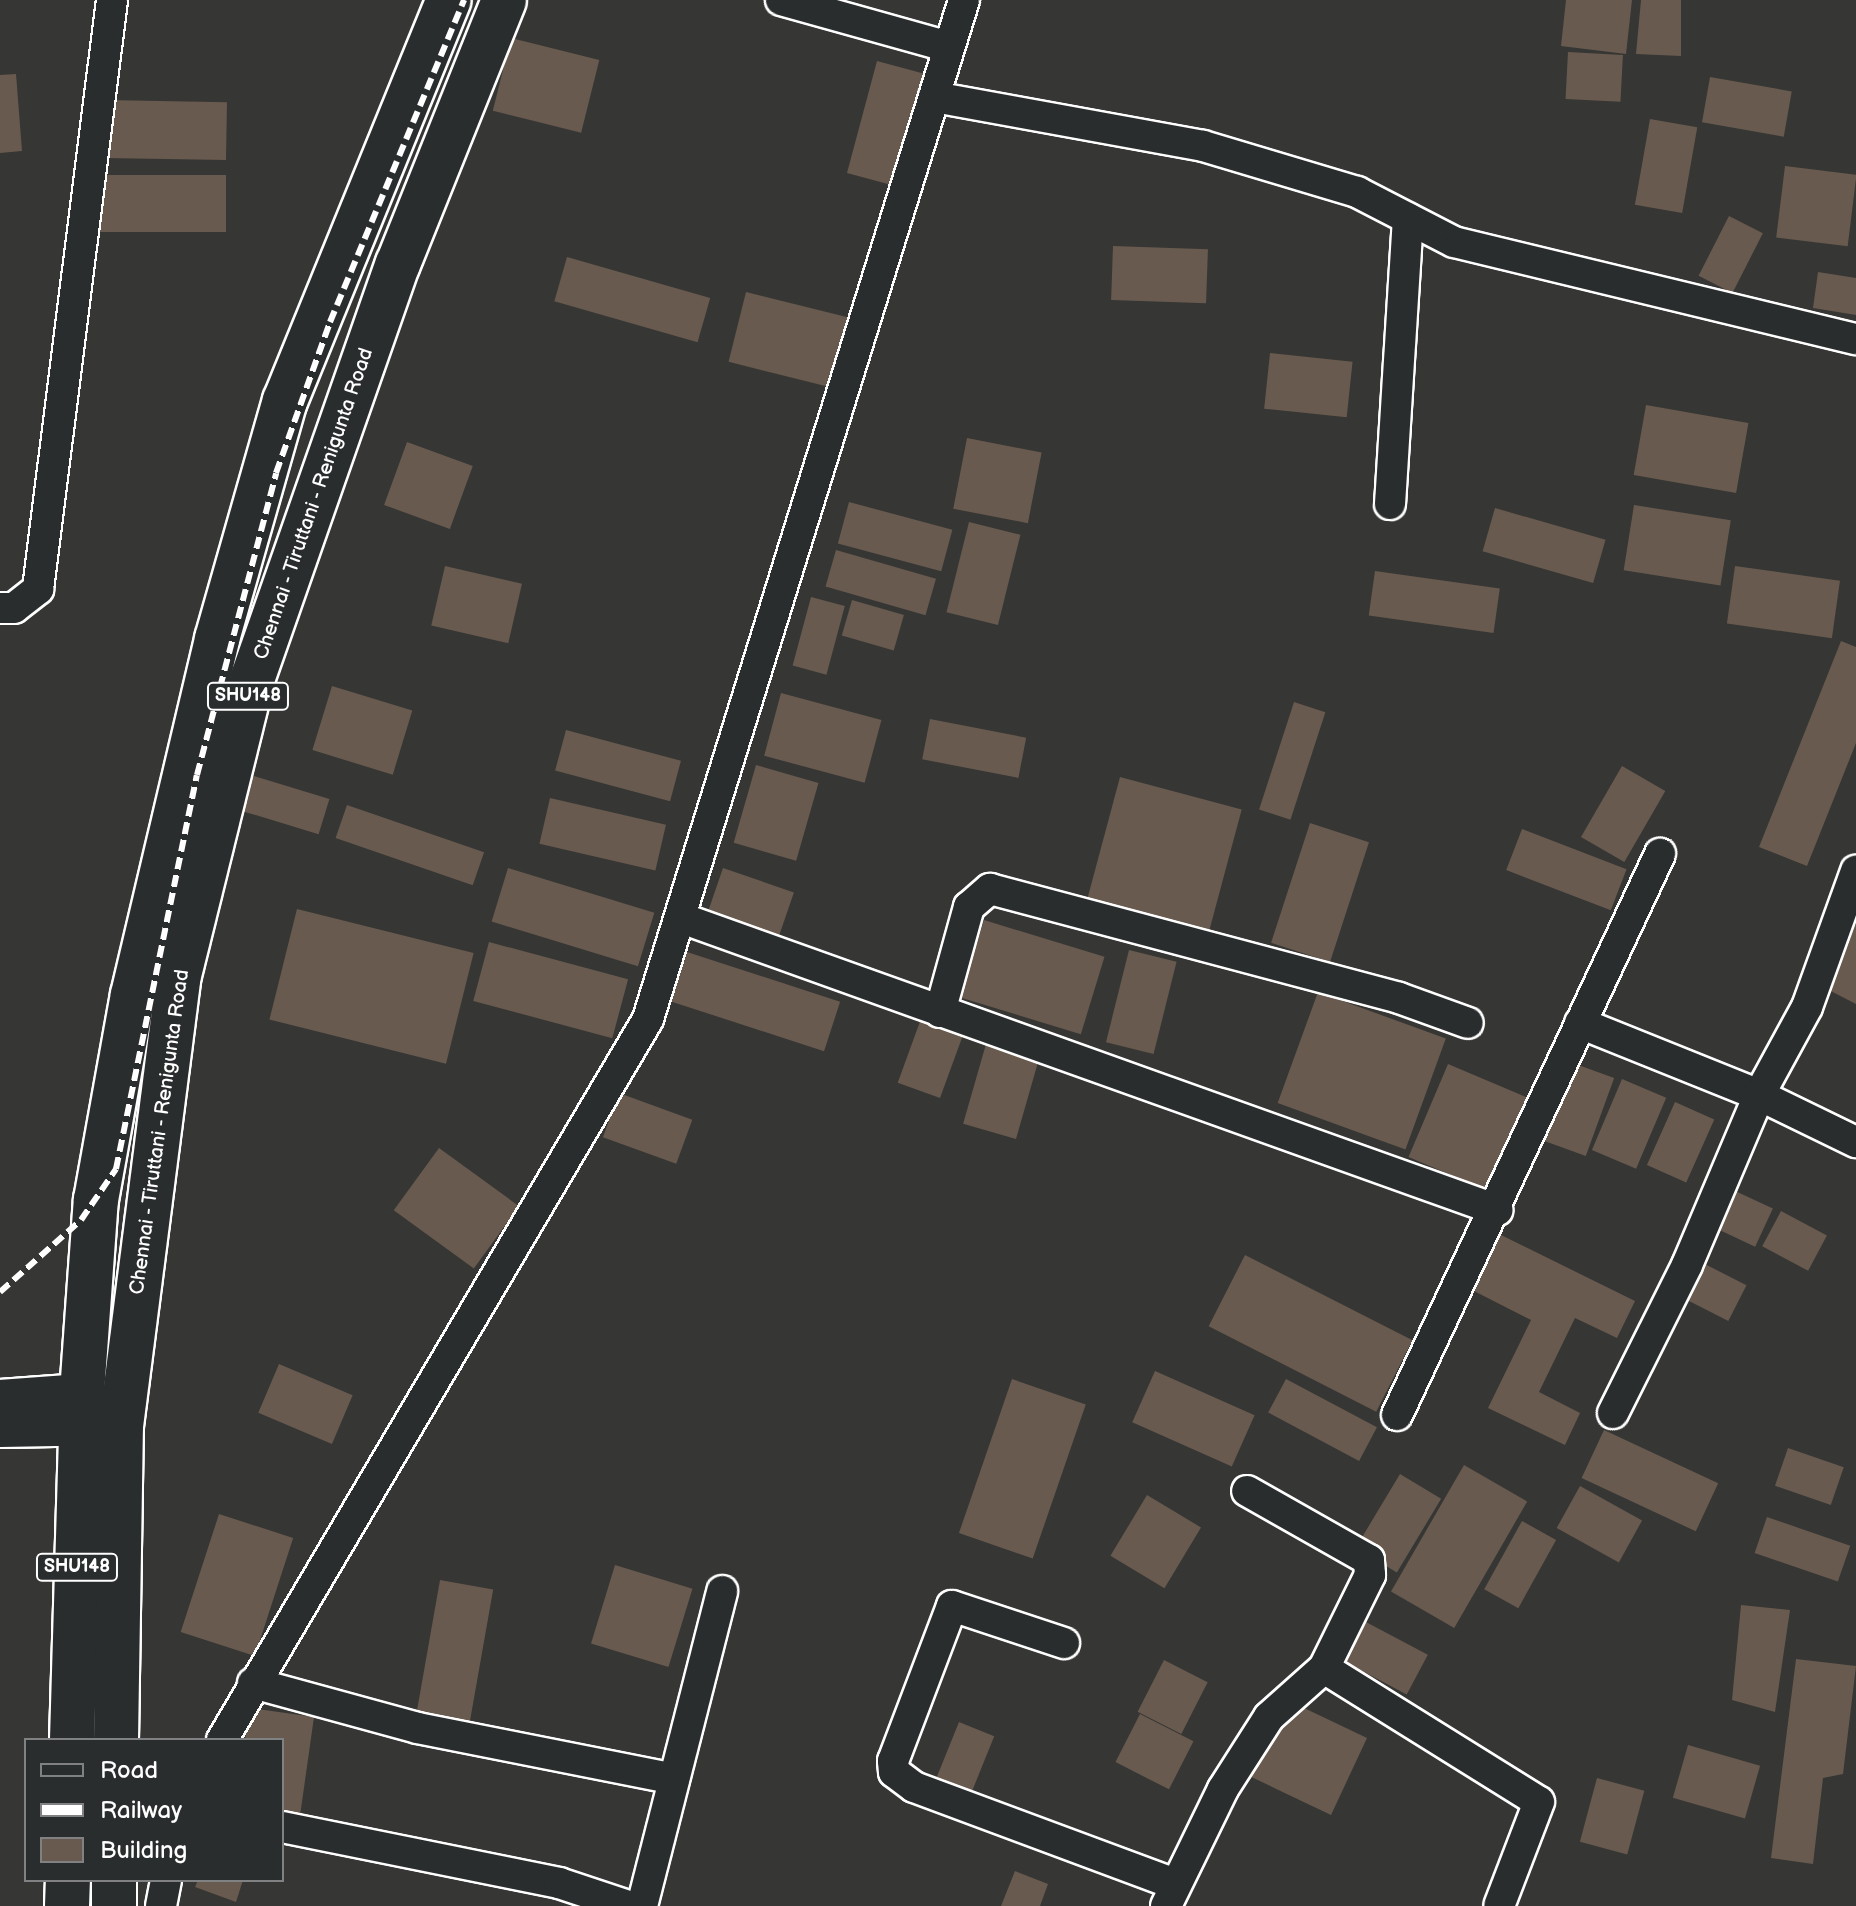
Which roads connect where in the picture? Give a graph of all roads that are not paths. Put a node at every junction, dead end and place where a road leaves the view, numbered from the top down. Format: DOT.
graph roads {
  1 [pos="112,0"];
  2 [pos="449,0"];
  3 [pos="504,0"];
  4 [pos="781,0"];
  5 [pos="964,0"];
  6 [pos="949,47"];
  7 [pos="934,97"];
  8 [pos="1408,219"];
  9 [pos="345,248"];
  10 [pos="398,264"];
  11 [pos="1856,339"];
  12 [pos="1390,504"];
  13 [pos="0,608"];
  14 [pos="1660,854"];
  15 [pos="1856,871"];
  16 [pos="684,919"];
  17 [pos="940,1012"];
  18 [pos="1468,1023"];
  19 [pos="1580,1023"];
  20 [pos="1759,1095"];
  21 [pos="1856,1142"];
  22 [pos="1497,1210"];
  23 [pos="0,1399"];
  24 [pos="1613,1413"];
  25 [pos="95,1415"];
  26 [pos="1397,1415"];
  27 [pos="0,1428"];
  28 [pos="1247,1491"];
  29 [pos="722,1591"];
  30 [pos="1064,1643"];
  31 [pos="1324,1668"];
  32 [pos="253,1683"];
  33 [pos="72,1738"];
  34 [pos="116,1738"];
  35 [pos="223,1738"];
  36 [pos="674,1779"];
  37 [pos="284,1827"];
  38 [pos="68,1882"];
  39 [pos="114,1882"];
  40 [pos="166,1882"];
  41 [pos="1170,1895"];
  42 [pos="67,1906"];
  43 [pos="114,1906"];
  44 [pos="161,1906"];
  45 [pos="628,1906"];
  46 [pos="642,1906"];
  47 [pos="1499,1906"];
  1 -- 13 [label="street"];
  2 -- 9 [label="main road, Chennai - Tiruttani - Renigunta Road / SHU148"];
  3 -- 10 [label="main road, Chennai - Tiruttani - Renigunta Road / SHU148"];
  4 -- 6 [label="street"];
  5 -- 6 [label="street"];
  6 -- 7 [label="street"];
  7 -- 8 [label="street"];
  7 -- 16 [label="street"];
  8 -- 11 [label="street"];
  8 -- 12 [label="street"];
  9 -- 10 [label="main road"];
  9 -- 25 [label="main road, Chennai - Tiruttani - Renigunta Road / SHU148"];
  10 -- 25 [label="main road, Chennai - Tiruttani - Renigunta Road / SHU148"];
  14 -- 19 [label="street"];
  15 -- 20 [label="street"];
  16 -- 17 [label="street"];
  16 -- 32 [label="street"];
  17 -- 18 [label="street"];
  17 -- 22 [label="street"];
  19 -- 20 [label="street"];
  19 -- 22 [label="street"];
  20 -- 21 [label="street"];
  20 -- 24 [label="street"];
  22 -- 26 [label="street"];
  23 -- 25 [label="street"];
  25 -- 27 [label="street"];
  25 -- 33 [label="main road, Chennai - Tiruttani - Renigunta Road / SHU148"];
  25 -- 34 [label="main road, Chennai - Tiruttani - Renigunta Road / SHU148"];
  28 -- 31 [label="street"];
  29 -- 36 [label="street"];
  30 -- 41 [label="street"];
  31 -- 41 [label="street"];
  31 -- 47 [label="street"];
  32 -- 35 [label="street"];
  32 -- 36 [label="street"];
  36 -- 46 [label="street"];
  37 -- 45 [label="street"];
  38 -- 42 [label="main road"];
  39 -- 43 [label="main road"];
  40 -- 44 [label="street"];
}
